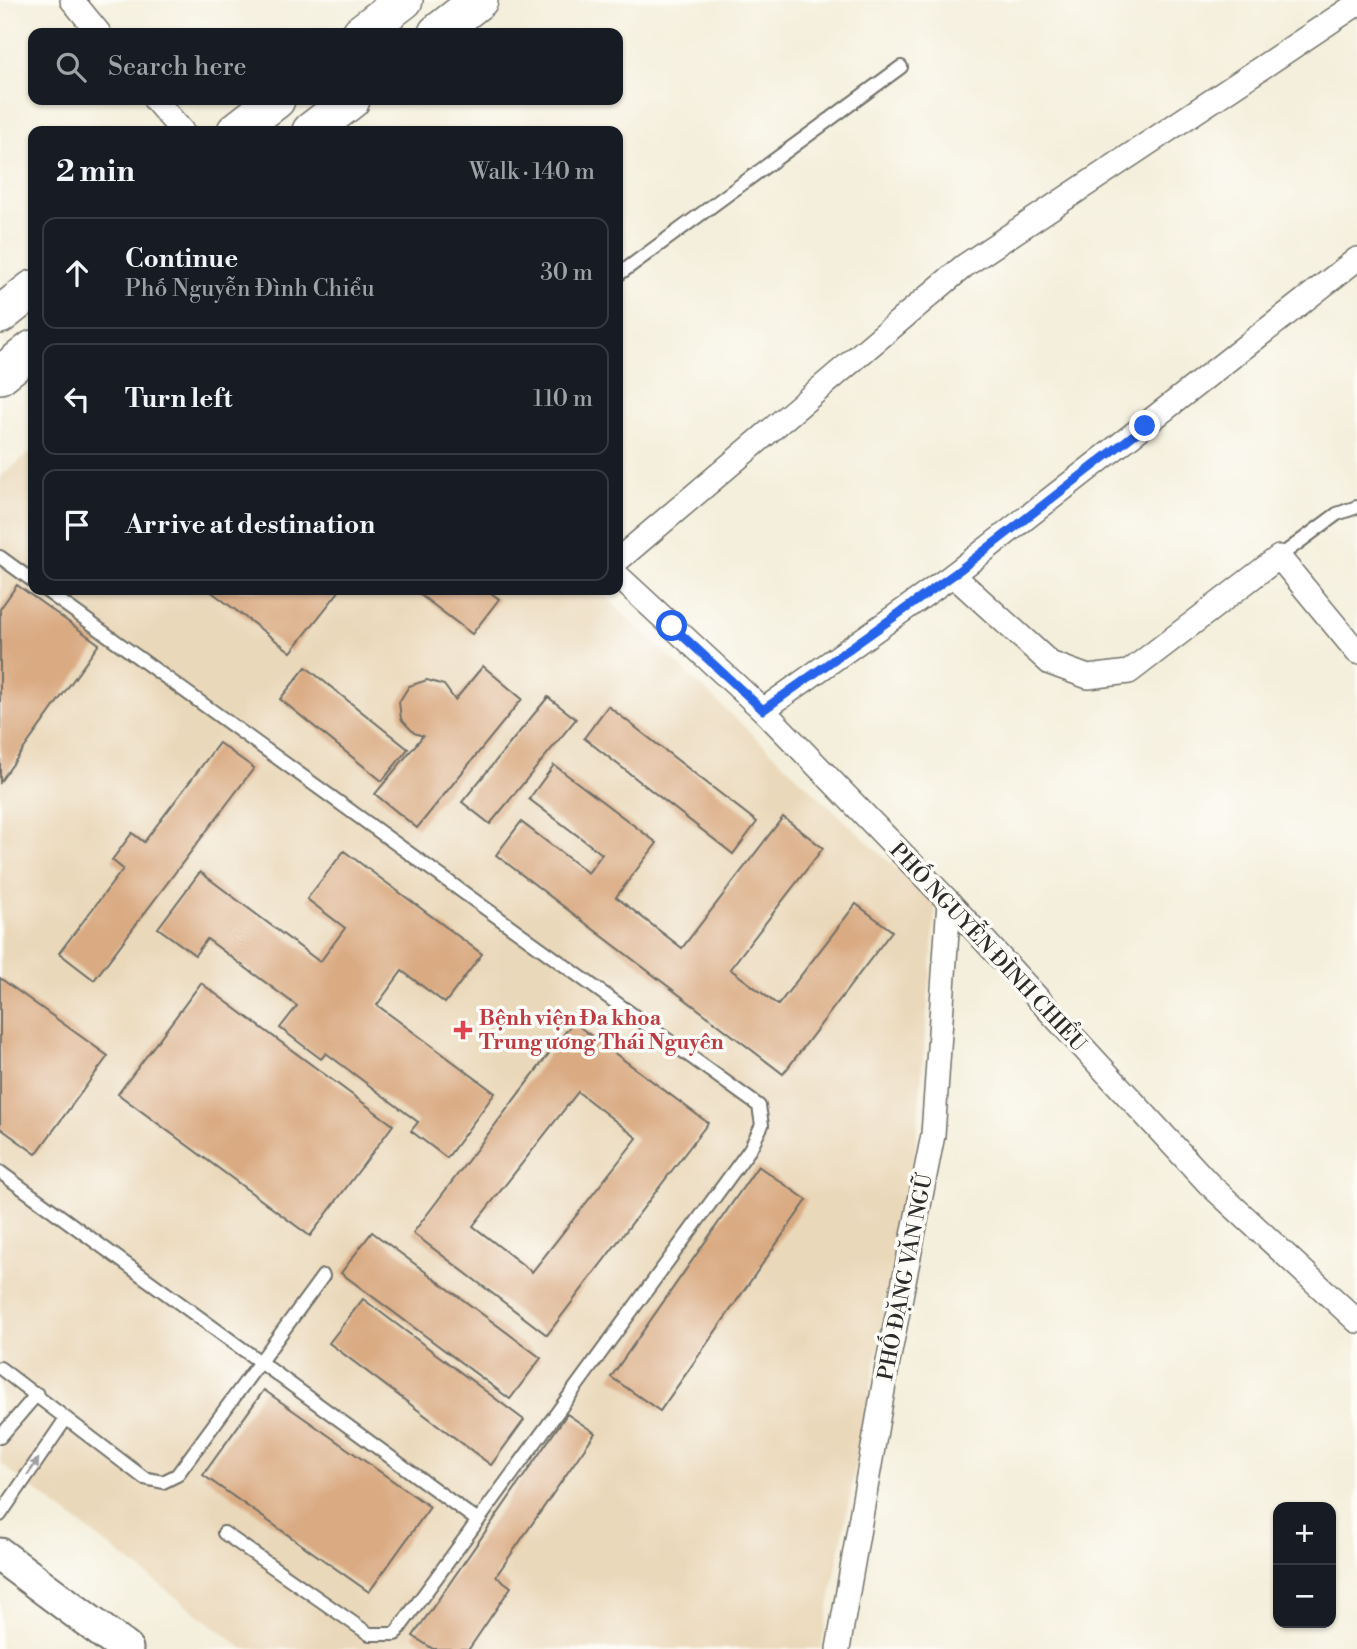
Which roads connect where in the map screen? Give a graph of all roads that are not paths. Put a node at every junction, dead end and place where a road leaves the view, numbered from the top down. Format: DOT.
graph roads {
  1 [pos="72,0"];
  2 [pos="404,0"];
  3 [pos="479,0"];
  4 [pos="1357,4"];
  5 [pos="95,28"];
  6 [pos="368,28"];
  7 [pos="443,28"];
  8 [pos="901,66"];
  9 [pos="159,105"];
  10 [pos="270,105"];
  11 [pos="345,105"];
  12 [pos="178,126"];
  13 [pos="242,126"];
  14 [pos="317,126"];
  15 [pos="1357,259"];
  16 [pos="623,271"];
  17 [pos="28,293"];
  18 [pos="0,315"];
  19 [pos="28,353"];
  20 [pos="0,375"];
  21 [pos="1357,507"];
  22 [pos="623,556"];
  23 [pos="0,557"];
  24 [pos="1279,557"];
  25 [pos="953,575"];
  26 [pos="28,577"];
  27 [pos="623,581"];
  28 [pos="52,595"];
  29 [pos="1357,652"];
  30 [pos="763,710"];
  31 [pos="949,902"];
  32 [pos="0,1172"];
  33 [pos="323,1276"];
  34 [pos="1356,1319"];
  35 [pos="260,1362"];
  36 [pos="0,1368"];
  37 [pos="37,1394"];
  38 [pos="65,1420"];
  39 [pos="0,1437"];
  40 [pos="0,1515"];
  41 [pos="478,1521"];
  42 [pos="224,1533"];
  43 [pos="0,1555"];
  44 [pos="126,1649"];
  45 [pos="838,1649"];
  1 -- 5 [label="street"];
  2 -- 6 [label="main road"];
  3 -- 7 [label="main road"];
  4 -- 22 [label="street"];
  8 -- 16 [label="lane"];
  9 -- 12 [label="street"];
  10 -- 13 [label="main road"];
  11 -- 14 [label="main road"];
  15 -- 25 [label="street"];
  17 -- 18 [label="main road"];
  19 -- 20 [label="main road"];
  21 -- 24 [label="lane"];
  23 -- 26 [label="lane"];
  24 -- 25 [label="street"];
  24 -- 29 [label="street"];
  25 -- 30 [label="street"];
  27 -- 30 [label="street, PHỐ NGUYỄN ĐÌNH CHIỂU"];
  28 -- 41 [label="lane"];
  30 -- 31 [label="street, PHỐ NGUYỄN ĐÌNH CHIỂU"];
  31 -- 34 [label="street, PHỐ NGUYỄN ĐÌNH CHIỂU"];
  31 -- 45 [label="street, PHỐ ĐẶNG VĂN NGỮ"];
  32 -- 35 [label="lane"];
  33 -- 35 [label="lane"];
  35 -- 38 [label="lane"];
  35 -- 41 [label="lane"];
  36 -- 37 [label="lane"];
  37 -- 38 [label="lane"];
  37 -- 39 [label="lane"];
  40 -- 38 [label="lane, one-way"];
  41 -- 42 [label="lane"];
  43 -- 44 [label="main road"];
}
